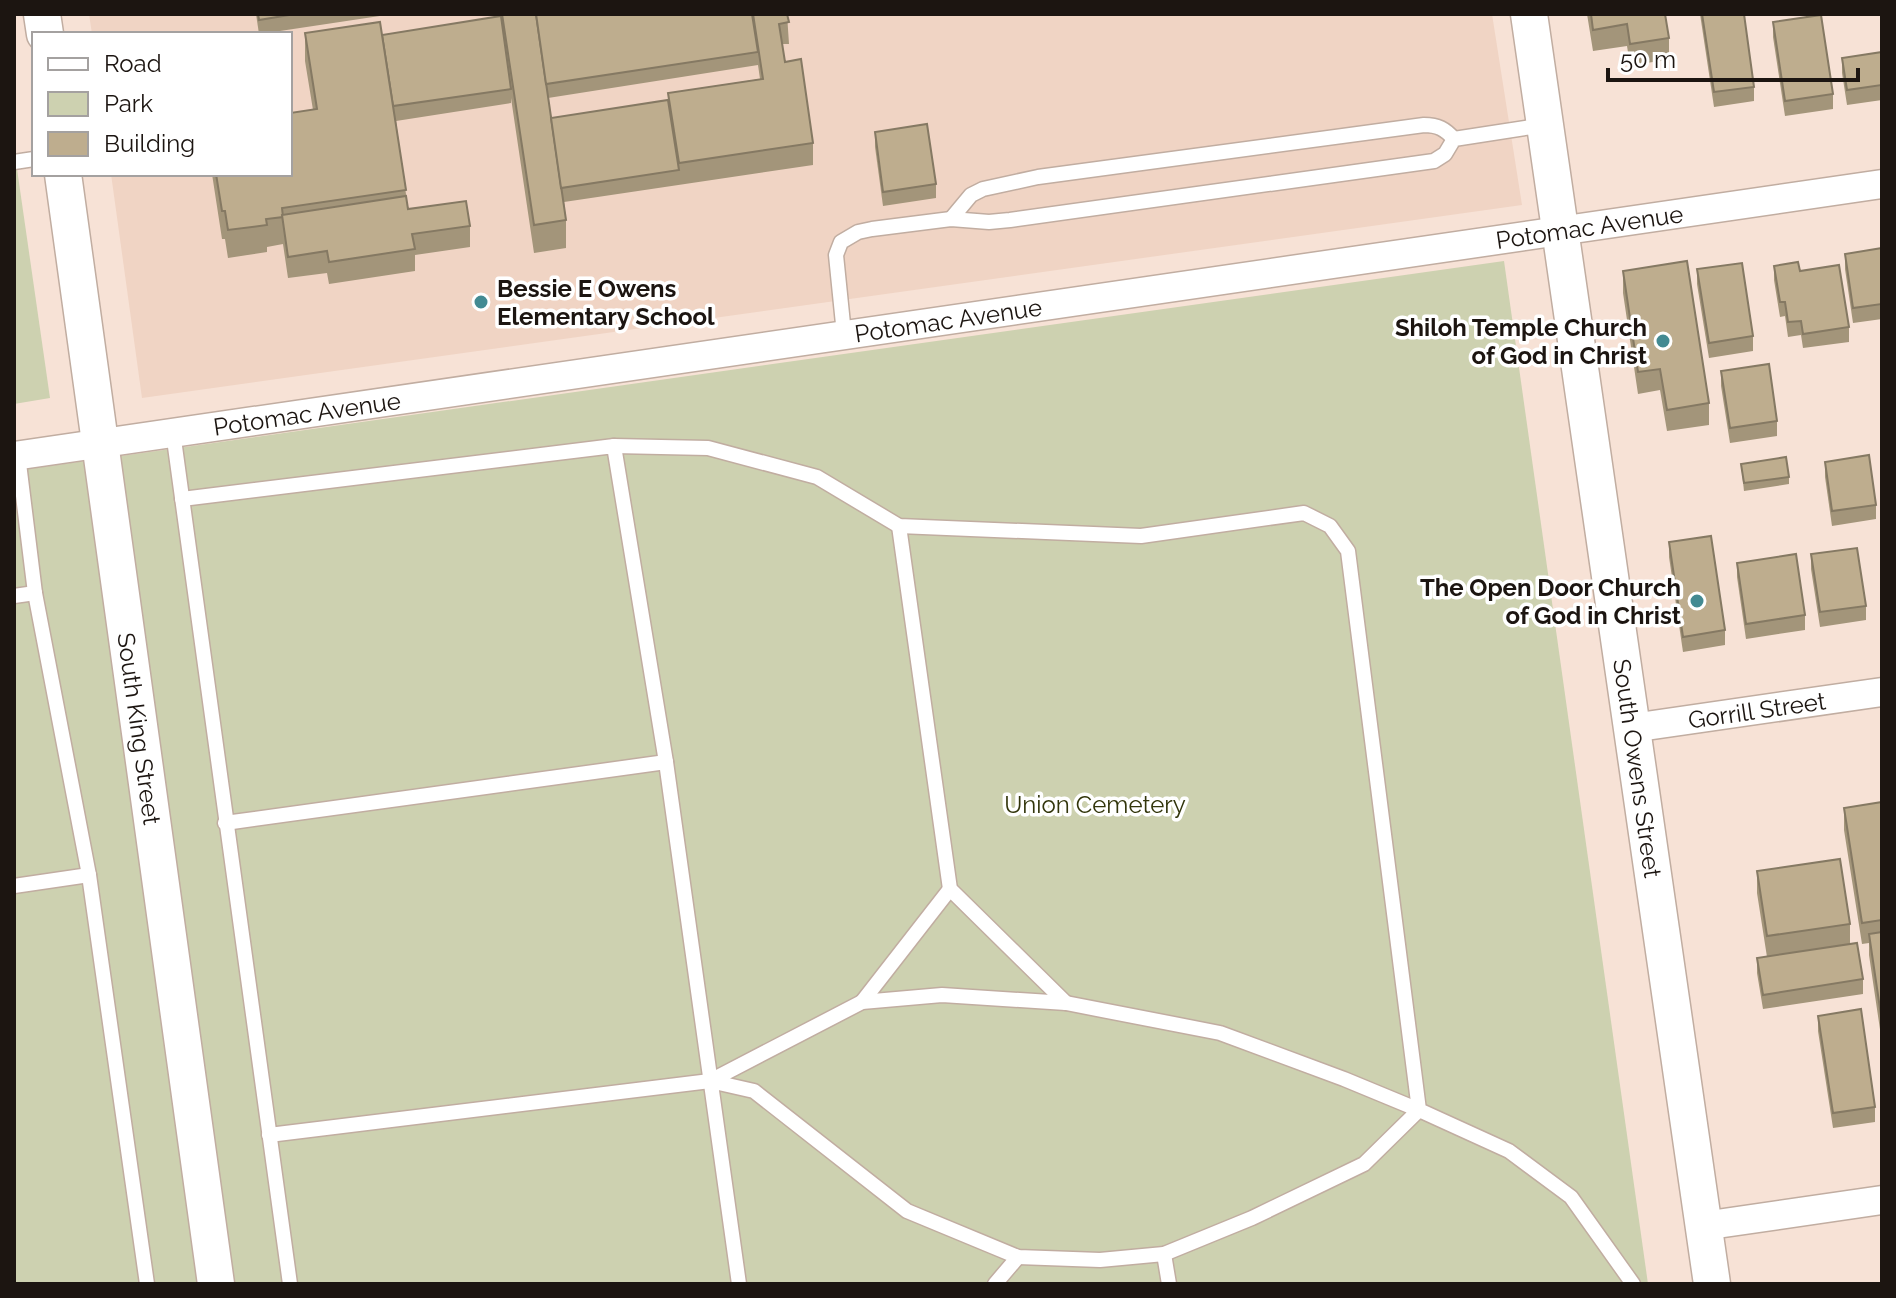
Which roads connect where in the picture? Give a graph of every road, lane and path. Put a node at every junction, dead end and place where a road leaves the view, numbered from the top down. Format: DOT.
graph roads {
  1 [pos="1529,14"];
  2 [pos="1545,125"];
  3 [pos="1454,139"];
  4 [pos="63,176"];
  5 [pos="1882,184"];
  6 [pos="951,219"];
  7 [pos="1560,230"];
  8 [pos="844,334"];
  9 [pos="173,432"];
  10 [pos="99,443"];
  11 [pos="614,446"];
  12 [pos="16,455"];
  13 [pos="182,499"];
  14 [pos="899,526"];
  15 [pos="35,593"];
  16 [pos="14,596"];
  17 [pos="1882,692"];
  18 [pos="1632,728"];
  19 [pos="666,762"];
  20 [pos="225,823"];
  21 [pos="89,875"];
  22 [pos="14,886"];
  23 [pos="950,889"];
  24 [pos="862,1002"];
  25 [pos="1066,1003"];
  26 [pos="710,1081"];
  27 [pos="1419,1110"];
  28 [pos="269,1135"];
  29 [pos="1882,1200"];
  30 [pos="1703,1226"];
  31 [pos="1164,1254"];
  32 [pos="1018,1257"];
  33 [pos="147,1284"];
  34 [pos="216,1284"];
  35 [pos="290,1284"];
  36 [pos="739,1284"];
  37 [pos="995,1284"];
  38 [pos="1169,1284"];
  39 [pos="1633,1284"];
  40 [pos="1712,1284"];
  1 -- 2 [label="street, South Owens Street"];
  2 -- 3 [label="lane"];
  2 -- 7 [label="street, South Owens Street"];
  3 -- 6 [label="lane"];
  3 -- 6 [label="lane"];
  4 -- 10 [label="street, South King Street"];
  5 -- 7 [label="street, Potomac Avenue"];
  6 -- 8 [label="lane"];
  7 -- 8 [label="street, Potomac Avenue"];
  7 -- 18 [label="street, South Owens Street"];
  8 -- 9 [label="street, Potomac Avenue"];
  9 -- 10 [label="street, Potomac Avenue"];
  9 -- 13 [label="lane"];
  10 -- 12 [label="street, Potomac Avenue"];
  10 -- 34 [label="street, South King Street"];
  11 -- 13 [label="lane"];
  11 -- 14 [label="lane"];
  11 -- 19 [label="lane"];
  12 -- 15 [label="lane"];
  13 -- 20 [label="lane"];
  14 -- 23 [label="lane"];
  14 -- 27 [label="lane"];
  15 -- 16 [label="lane"];
  15 -- 21 [label="lane"];
  17 -- 18 [label="street, Gorrill Street"];
  18 -- 30 [label="street, South Owens Street"];
  19 -- 20 [label="lane"];
  19 -- 26 [label="lane"];
  20 -- 28 [label="lane"];
  21 -- 22 [label="lane"];
  21 -- 33 [label="lane"];
  23 -- 24 [label="lane"];
  23 -- 25 [label="lane"];
  24 -- 25 [label="lane"];
  24 -- 26 [label="lane"];
  25 -- 27 [label="lane"];
  26 -- 28 [label="lane"];
  26 -- 32 [label="lane"];
  26 -- 36 [label="lane"];
  27 -- 31 [label="lane"];
  27 -- 39 [label="lane"];
  28 -- 35 [label="lane"];
  29 -- 30 [label="street"];
  30 -- 40 [label="street, South Owens Street"];
  31 -- 32 [label="lane"];
  31 -- 38 [label="lane"];
  32 -- 37 [label="lane"];
}
